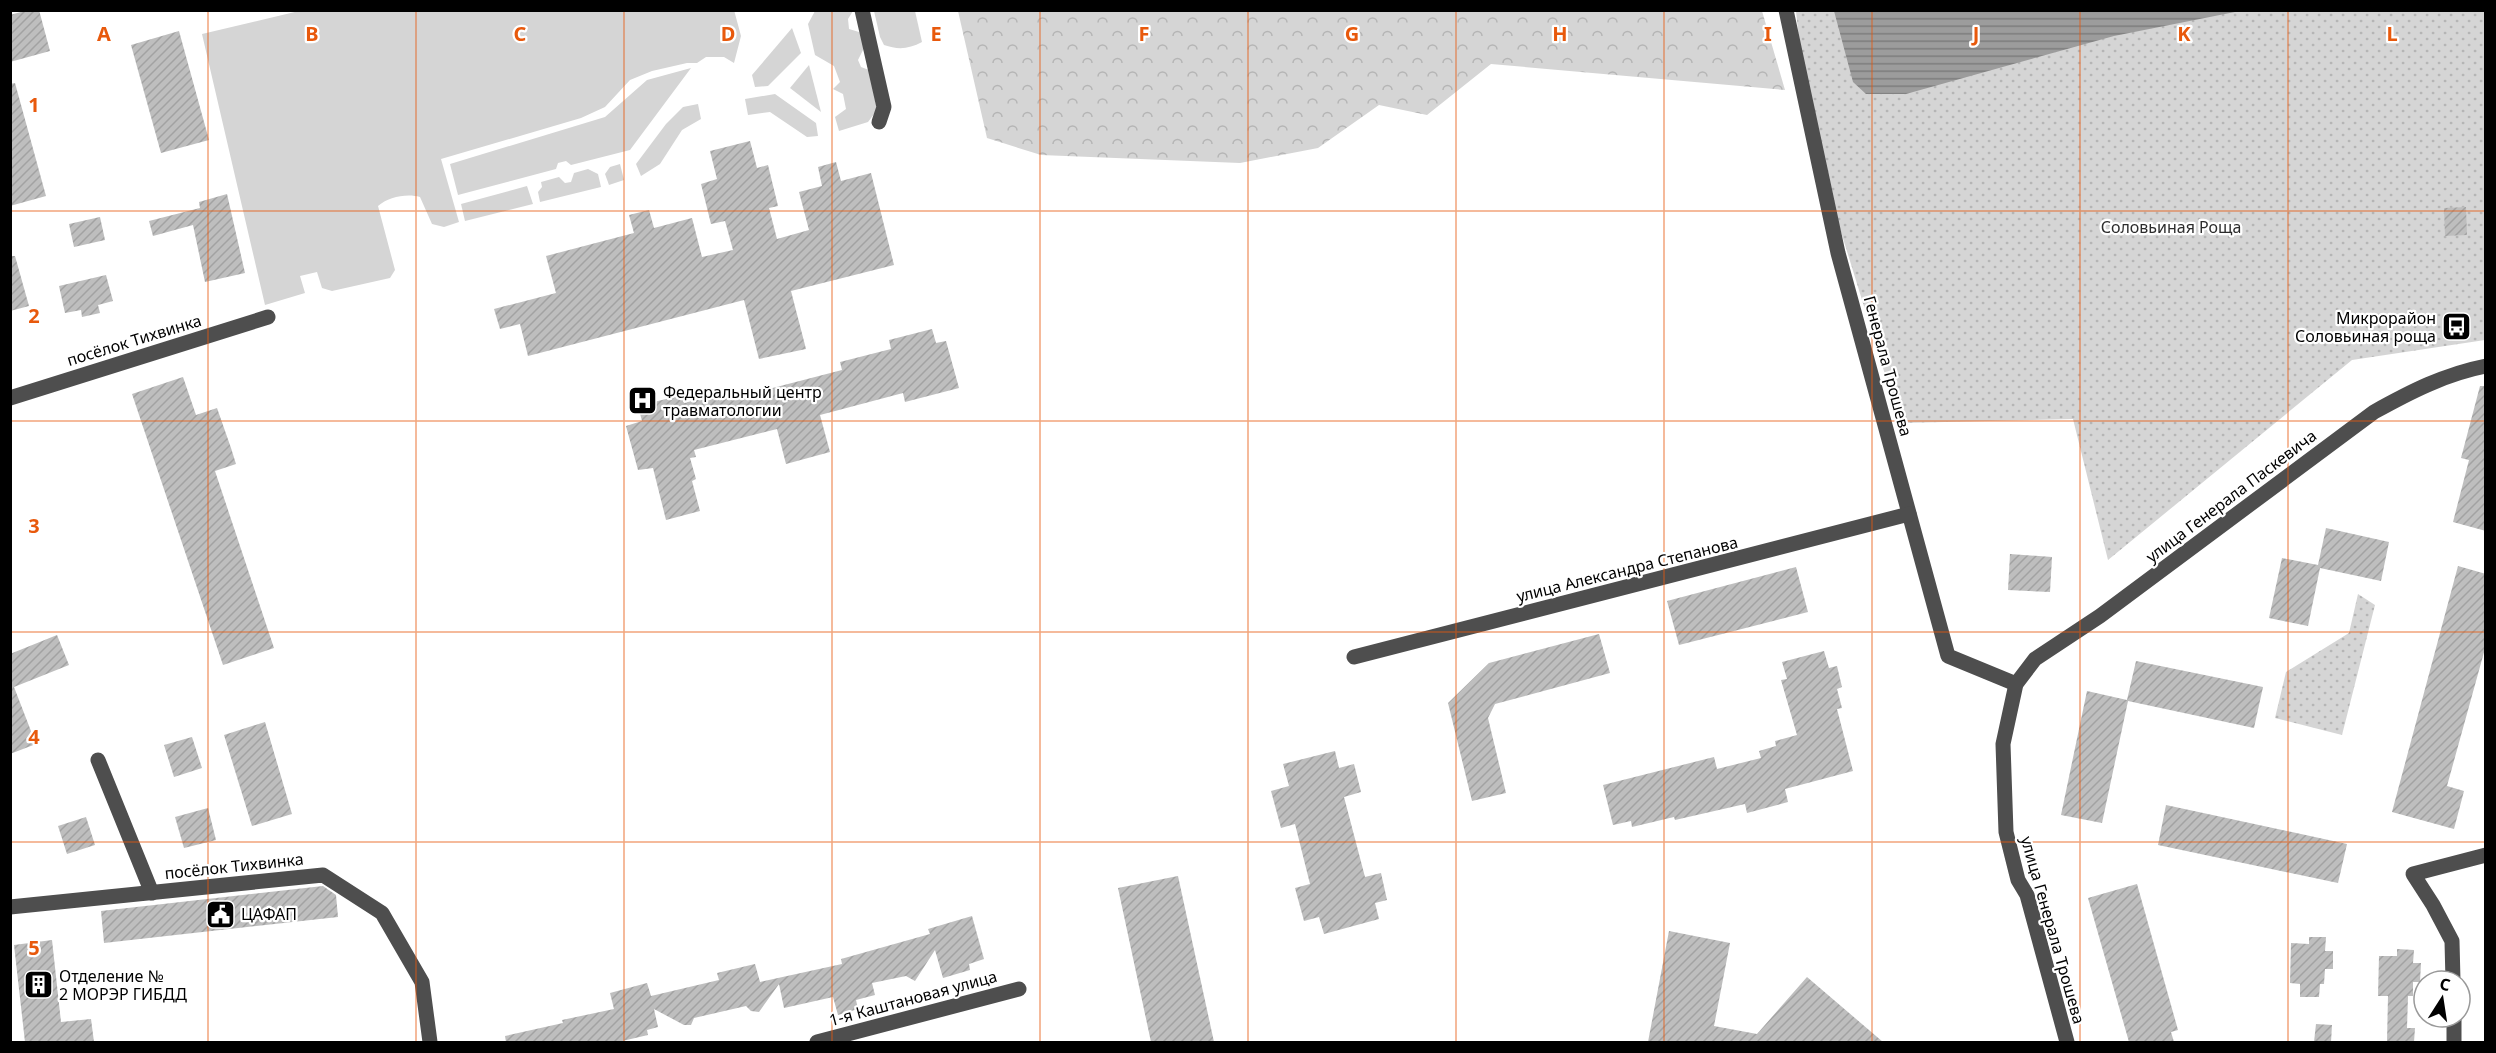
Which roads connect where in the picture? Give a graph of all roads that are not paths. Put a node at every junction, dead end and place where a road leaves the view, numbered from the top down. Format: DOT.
graph roads {
  1 [pos="862,10"];
  2 [pos="1786,10"];
  3 [pos="879,122"];
  4 [pos="268,317"];
  5 [pos="2486,366"];
  6 [pos="10,398"];
  7 [pos="1909,514"];
  8 [pos="1354,657"];
  9 [pos="2016,684"];
  10 [pos="98,760"];
  11 [pos="2486,855"];
  12 [pos="152,893"];
  13 [pos="10,907"];
  14 [pos="2453,969"];
  15 [pos="1018,989"];
  16 [pos="430,1042"];
  17 [pos="817,1042"];
  18 [pos="2067,1042"];
  1 -- 3 [label="street"];
  2 -- 7 [label="street, Генерала Трошева"];
  4 -- 6 [label="street, посёлок Тихвинка"];
  5 -- 9 [label="street, улица Генерала Паскевича"];
  7 -- 8 [label="street, улица Александра Степанова"];
  7 -- 9 [label="street, Генерала Трошева"];
  9 -- 18 [label="street, улица Генерала Трошева"];
  10 -- 12 [label="street"];
  11 -- 14 [label="street"];
  12 -- 13 [label="street, посёлок Тихвинка"];
  12 -- 16 [label="street, посёлок Тихвинка"];
  15 -- 17 [label="street, 1-я Каштановая улица"];
}
